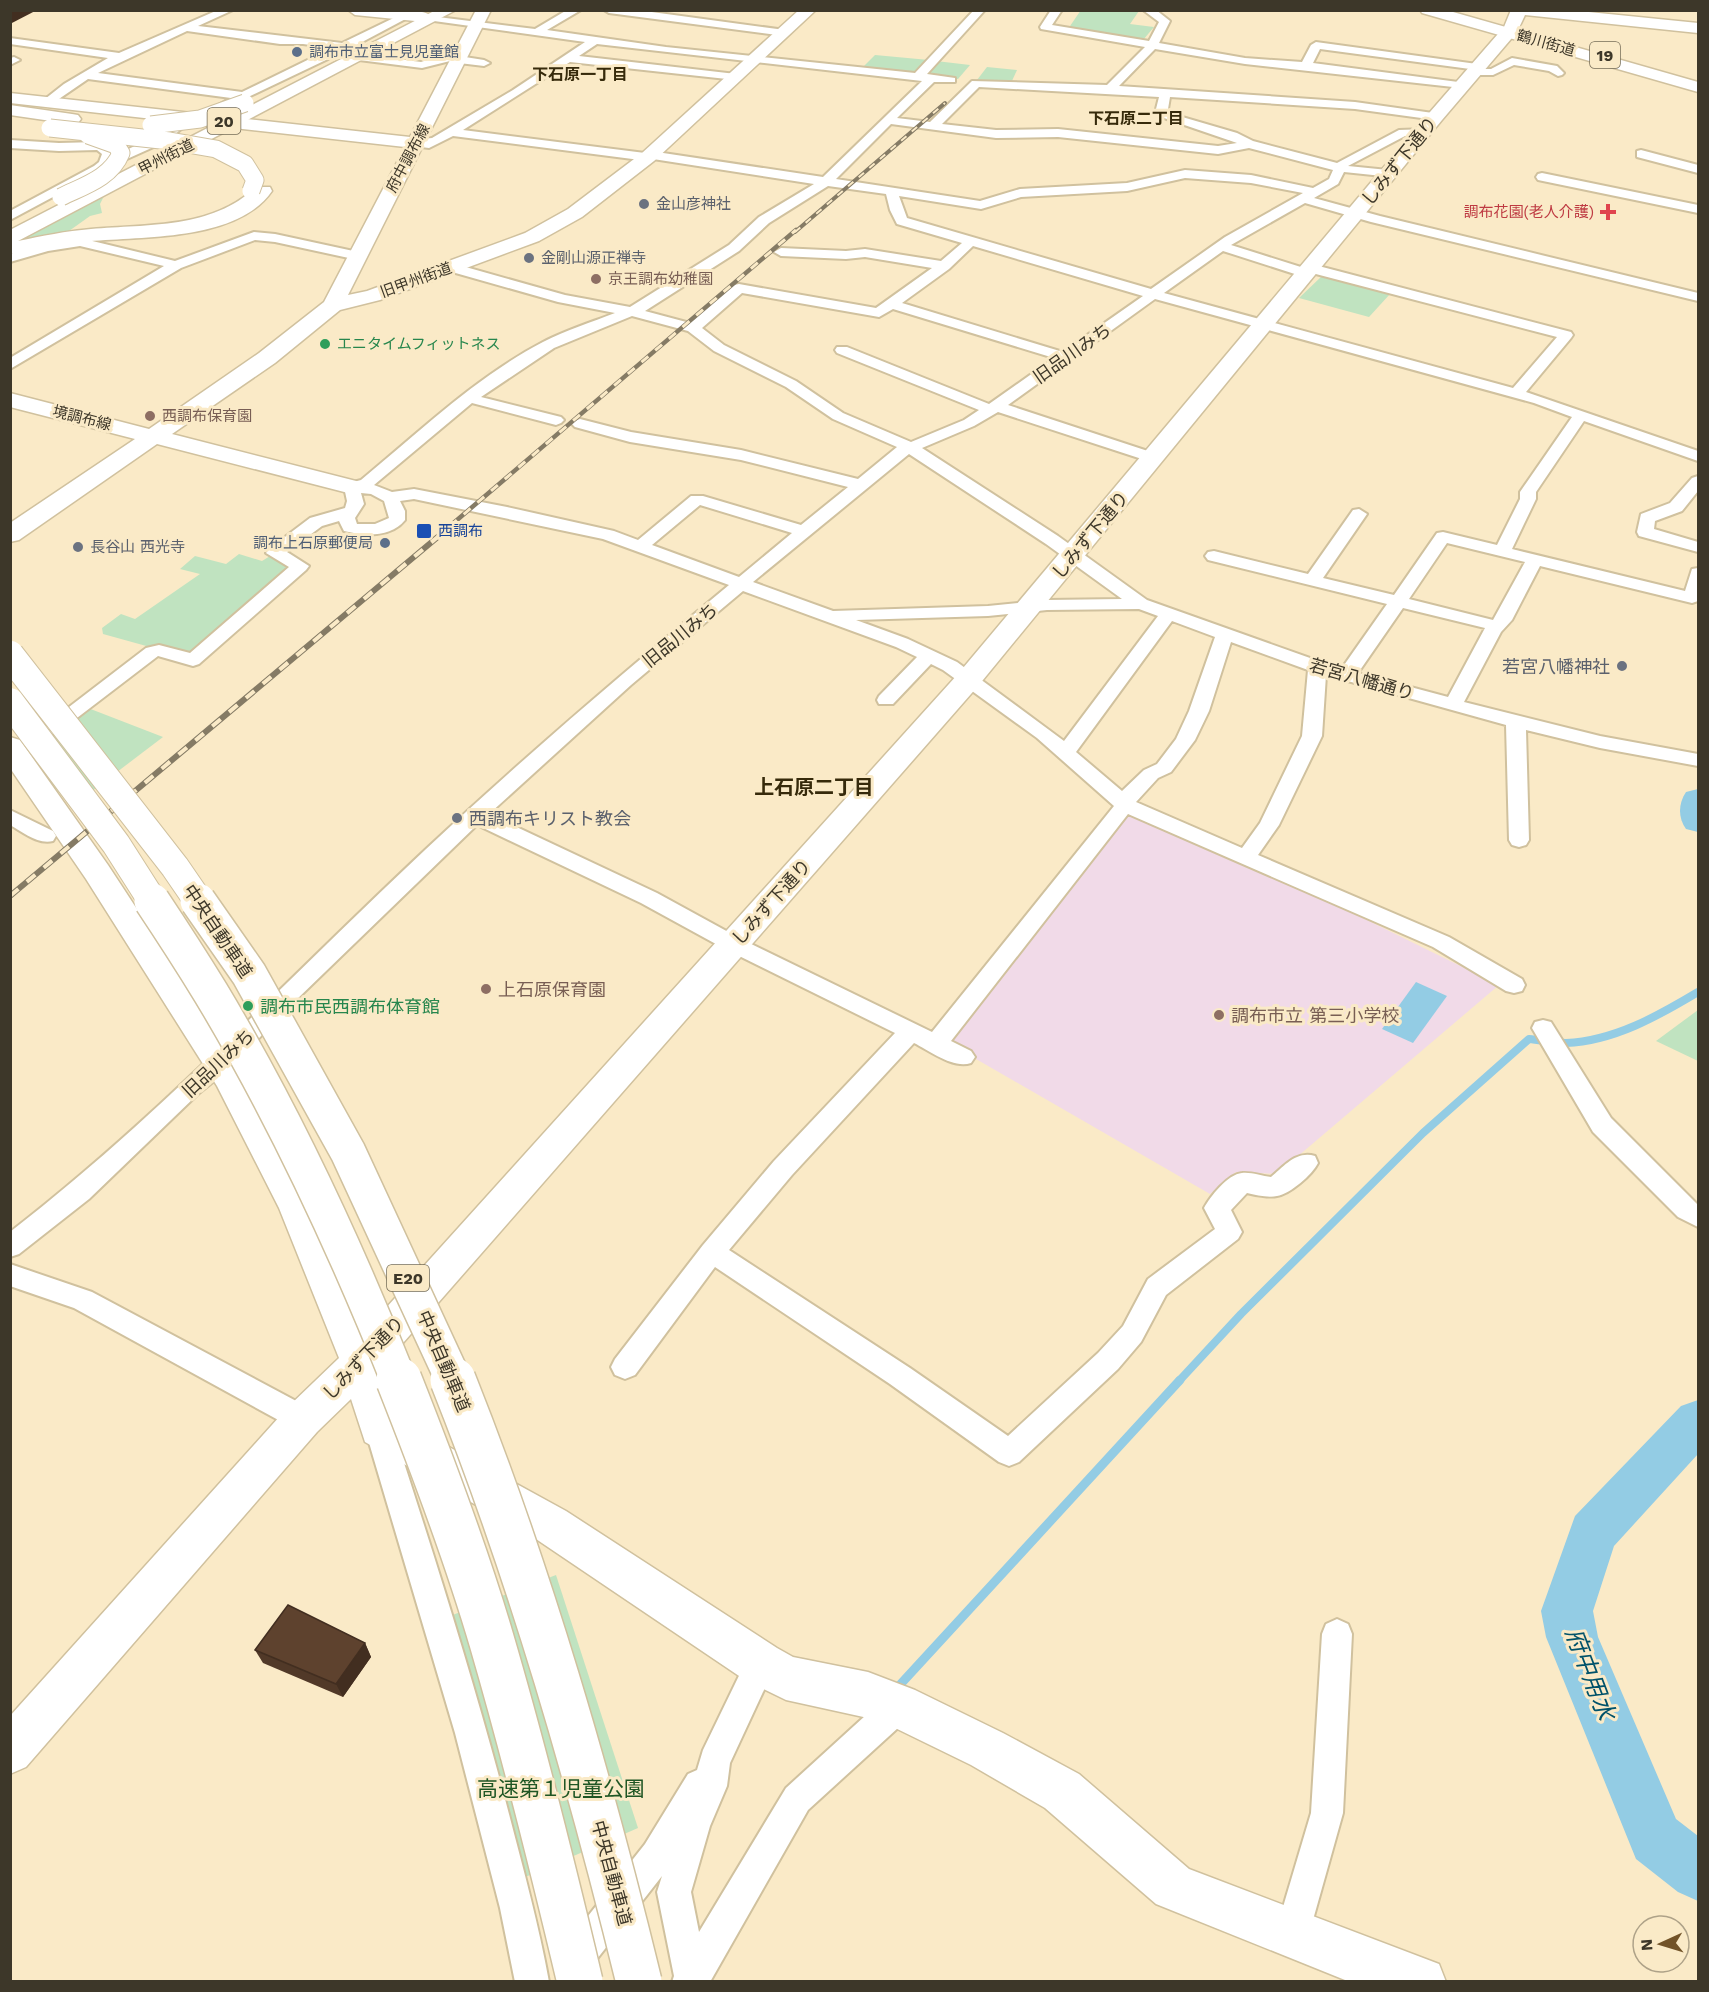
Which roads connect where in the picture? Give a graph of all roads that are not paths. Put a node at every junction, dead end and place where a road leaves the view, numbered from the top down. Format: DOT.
graph roads {
  1 [pos="228,10"];
  2 [pos="355,10"];
  3 [pos="576,10"];
  4 [pos="809,10"];
  5 [pos="980,10"];
  6 [pos="1057,10"];
  7 [pos="1427,10"];
  8 [pos="1447,10"];
  9 [pos="1149,11"];
  10 [pos="1519,11"];
  11 [pos="482,14"];
  12 [pos="1594,14"];
  13 [pos="615,15"];
  14 [pos="427,16"];
  15 [pos="186,28"];
  16 [pos="1698,28"];
  17 [pos="1510,31"];
  18 [pos="535,33"];
  19 [pos="785,33"];
  20 [pos="590,40"];
  21 [pos="10,41"];
  22 [pos="1153,45"];
  23 [pos="352,52"];
  24 [pos="121,57"];
  25 [pos="460,58"];
  26 [pos="567,58"];
  27 [pos="755,59"];
  28 [pos="484,63"];
  29 [pos="1306,66"];
  30 [pos="1558,73"];
  31 [pos="87,75"];
  32 [pos="1471,75"];
  33 [pos="735,77"];
  34 [pos="925,77"];
  35 [pos="951,80"];
  36 [pos="1698,82"];
  37 [pos="1698,87"];
  38 [pos="1110,89"];
  39 [pos="1165,94"];
  40 [pos="243,96"];
  41 [pos="10,98"];
  42 [pos="49,101"];
  43 [pos="10,111"];
  44 [pos="194,118"];
  45 [pos="72,119"];
  46 [pos="887,120"];
  47 [pos="228,122"];
  48 [pos="10,123"];
  49 [pos="1430,124"];
  50 [pos="932,127"];
  51 [pos="51,128"];
  52 [pos="451,132"];
  53 [pos="417,143"];
  54 [pos="10,144"];
  55 [pos="1249,144"];
  56 [pos="175,152"];
  57 [pos="1641,154"];
  58 [pos="649,156"];
  59 [pos="104,165"];
  60 [pos="1340,166"];
  61 [pos="1698,169"];
  62 [pos="1388,174"];
  63 [pos="1542,177"];
  64 [pos="826,181"];
  65 [pos="257,191"];
  66 [pos="892,192"];
  67 [pos="1310,195"];
  68 [pos="1698,209"];
  69 [pos="1356,213"];
  70 [pos="10,216"];
  71 [pos="10,223"];
  72 [pos="10,230"];
  73 [pos="10,237"];
  74 [pos="972,240"];
  75 [pos="1222,247"];
  76 [pos="10,249"];
  77 [pos="781,252"];
  78 [pos="358,256"];
  79 [pos="10,258"];
  80 [pos="176,265"];
  81 [pos="944,266"];
  82 [pos="450,267"];
  83 [pos="1308,270"];
  84 [pos="1157,294"];
  85 [pos="1698,297"];
  86 [pos="891,304"];
  87 [pos="333,305"];
  88 [pos="630,311"];
  89 [pos="1262,326"];
  90 [pos="693,328"];
  91 [pos="842,350"];
  92 [pos="1066,357"];
  93 [pos="10,365"];
  94 [pos="1516,394"];
  95 [pos="469,398"];
  96 [pos="10,400"];
  97 [pos="992,407"];
  98 [pos="1581,414"];
  99 [pos="555,420"];
  100 [pos="580,424"];
  101 [pos="154,435"];
  102 [pos="910,447"];
  103 [pos="1698,456"];
  104 [pos="1154,458"];
  105 [pos="1698,481"];
  106 [pos="858,484"];
  107 [pos="386,494"];
  108 [pos="354,500"];
  109 [pos="1359,514"];
  110 [pos="806,532"];
  111 [pos="10,535"];
  112 [pos="641,546"];
  113 [pos="1698,547"];
  114 [pos="1502,552"];
  115 [pos="1073,554"];
  116 [pos="1214,556"];
  117 [pos="1535,560"];
  118 [pos="1698,573"];
  119 [pos="1313,580"];
  120 [pos="742,585"];
  121 [pos="1398,601"];
  122 [pos="1142,604"];
  123 [pos="1028,609"];
  124 [pos="1169,613"];
  125 [pos="826,614"];
  126 [pos="1497,626"];
  127 [pos="1225,634"];
  128 [pos="10,655"];
  129 [pos="928,656"];
  130 [pos="1317,667"];
  131 [pos="1347,675"];
  132 [pos="968,680"];
  133 [pos="886,700"];
  134 [pos="10,702"];
  135 [pos="1453,705"];
  136 [pos="1516,722"];
  137 [pos="1066,752"];
  138 [pos="12,754"];
  139 [pos="1698,760"];
  140 [pos="1125,806"];
  141 [pos="10,816"];
  142 [pos="475,816"];
  143 [pos="46,836"];
  144 [pos="1519,840"];
  145 [pos="1245,858"];
  146 [pos="733,944"];
  147 [pos="1514,985"];
  148 [pos="1543,1028"];
  149 [pos="912,1030"];
  150 [pos="936,1043"];
  151 [pos="963,1057"];
  152 [pos="221,1063"];
  153 [pos="1306,1163"];
  154 [pos="1698,1217"];
  155 [pos="10,1247"];
  156 [pos="712,1252"];
  157 [pos="10,1275"];
  158 [pos="361,1363"];
  159 [pos="625,1367"];
  160 [pos="303,1419"];
  161 [pos="379,1429"];
  162 [pos="1337,1634"];
  163 [pos="761,1664"];
  164 [pos="899,1706"];
  165 [pos="10,1751"];
  166 [pos="714,1761"];
  167 [pos="1292,1934"];
  168 [pos="1396,1978"];
  169 [pos="691,1980"];
  170 [pos="532,1982"];
  171 [pos="558,1982"];
  172 [pos="580,1982"];
  173 [pos="639,1982"];
  1 -- 15 [label="street"];
  2 -- 14 [label="main road"];
  3 -- 18 [label="street"];
  4 -- 19 [label="main road, 旧甲州街道"];
  5 -- 34 [label="street"];
  6 -- 22 [label="street"];
  7 -- 17 [label="main road, 鶴川街道 / 19"];
  8 -- 17 [label="main road, 鶴川街道 / 19"];
  9 -- 22 [label="street"];
  10 -- 12 [label="main road"];
  10 -- 17 [label="main road, しみず下通り"];
  11 -- 14 [label="street"];
  11 -- 18 [label="street"];
  11 -- 25 [label="main road, 府中調布線"];
  12 -- 16 [label="main road"];
  13 -- 19 [label="street"];
  13 -- 20 [label="street"];
  14 -- 23 [label="main road, 甲州街道 / 20"];
  14 -- 23 [label="street"];
  14 -- 45 [label="main road, bridge"];
  14 -- 47 [label="main road, 甲州街道 / 20"];
  15 -- 23 [label="street"];
  15 -- 24 [label="street"];
  17 -- 32 [label="main road, しみず下通り"];
  17 -- 36 [label="main road, 鶴川街道 / 19"];
  17 -- 37 [label="main road, 鶴川街道 / 19"];
  18 -- 20 [label="street"];
  19 -- 27 [label="main road, 旧甲州街道"];
  20 -- 26 [label="street"];
  20 -- 27 [label="street"];
  21 -- 24 [label="street"];
  22 -- 29 [label="street"];
  22 -- 38 [label="street"];
  23 -- 25 [label="street"];
  23 -- 40 [label="street"];
  23 -- 47 [label="main road, 甲州街道 / 20"];
  24 -- 31 [label="street"];
  25 -- 28 [label="street"];
  25 -- 53 [label="main road, 府中調布線"];
  26 -- 33 [label="street"];
  26 -- 52 [label="street"];
  27 -- 33 [label="main road, 旧甲州街道"];
  27 -- 34 [label="street"];
  29 -- 32 [label="street"];
  29 -- 32 [label="street"];
  30 -- 32 [label="street"];
  31 -- 40 [label="street"];
  31 -- 42 [label="street"];
  32 -- 49 [label="main road, しみず下通り"];
  33 -- 58 [label="main road, 旧甲州街道"];
  34 -- 35 [label="street"];
  34 -- 46 [label="street"];
  38 -- 39 [label="street"];
  38 -- 50 [label="street"];
  39 -- 49 [label="street"];
  39 -- 55 [label="street"];
  40 -- 44 [label="street"];
  41 -- 42 [label="main road"];
  42 -- 44 [label="main road"];
  43 -- 45 [label="main road"];
  44 -- 47 [label="main road"];
  44 -- 59 [label="street"];
  45 -- 65 [label="main road"];
  46 -- 50 [label="street"];
  46 -- 64 [label="street"];
  47 -- 53 [label="main road"];
  47 -- 56 [label="main road, 甲州街道 / 20"];
  47 -- 72 [label="main road, 甲州街道 / 20"];
  48 -- 51 [label="main road"];
  49 -- 60 [label="street, 旧品川みち"];
  49 -- 62 [label="main road, しみず下通り"];
  50 -- 55 [label="street"];
  51 -- 65 [label="main road, bridge"];
  51 -- 71 [label="main road, bridge"];
  52 -- 53 [label="street"];
  52 -- 58 [label="street"];
  53 -- 78 [label="main road, 府中調布線"];
  54 -- 59 [label="street"];
  55 -- 60 [label="street"];
  56 -- 65 [label="main road"];
  56 -- 73 [label="main road, 甲州街道 / 20"];
  57 -- 61 [label="street"];
  58 -- 64 [label="street"];
  58 -- 82 [label="main road, 旧甲州街道"];
  59 -- 70 [label="street"];
  60 -- 62 [label="street"];
  60 -- 67 [label="street, 旧品川みち"];
  62 -- 69 [label="main road, しみず下通り"];
  63 -- 68 [label="street"];
  64 -- 66 [label="street"];
  64 -- 88 [label="street"];
  65 -- 76 [label="main road"];
  66 -- 67 [label="street"];
  66 -- 74 [label="street"];
  67 -- 69 [label="street"];
  67 -- 75 [label="street, 旧品川みち"];
  69 -- 83 [label="main road, しみず下通り"];
  69 -- 85 [label="street"];
  74 -- 81 [label="street"];
  74 -- 84 [label="street"];
  75 -- 83 [label="street"];
  75 -- 84 [label="street, 旧品川みち"];
  77 -- 81 [label="street"];
  78 -- 80 [label="street"];
  78 -- 87 [label="main road, 府中調布線"];
  79 -- 80 [label="street"];
  80 -- 93 [label="street"];
  81 -- 86 [label="street"];
  82 -- 87 [label="main road, 旧甲州街道"];
  82 -- 88 [label="street"];
  83 -- 89 [label="main road, しみず下通り"];
  83 -- 94 [label="street"];
  84 -- 89 [label="street"];
  84 -- 92 [label="street, 旧品川みち"];
  86 -- 90 [label="street"];
  86 -- 92 [label="street"];
  87 -- 101 [label="main road, 旧甲州街道"];
  88 -- 90 [label="street"];
  88 -- 95 [label="street"];
  89 -- 94 [label="street"];
  89 -- 104 [label="main road, しみず下通り"];
  90 -- 102 [label="street"];
  91 -- 97 [label="street"];
  92 -- 97 [label="street, 旧品川みち"];
  94 -- 98 [label="street"];
  95 -- 99 [label="street"];
  95 -- 108 [label="street"];
  96 -- 101 [label="main road, 境調布線"];
  97 -- 102 [label="street, 旧品川みち"];
  97 -- 104 [label="street"];
  98 -- 103 [label="street"];
  98 -- 114 [label="street"];
  100 -- 106 [label="street"];
  101 -- 108 [label="main road, 境調布線"];
  101 -- 111 [label="main road, 旧甲州街道"];
  102 -- 106 [label="street, 旧品川みち"];
  102 -- 115 [label="street"];
  104 -- 115 [label="main road, しみず下通り"];
  105 -- 113 [label="street"];
  106 -- 110 [label="street, 旧品川みち"];
  107 -- 108 [label="street"];
  107 -- 108 [label="street"];
  107 -- 112 [label="street"];
  108 -- 138 [label="street"];
  109 -- 119 [label="street"];
  110 -- 112 [label="street"];
  110 -- 120 [label="street, 旧品川みち"];
  112 -- 120 [label="street"];
  114 -- 117 [label="street"];
  114 -- 121 [label="street"];
  115 -- 122 [label="street"];
  115 -- 123 [label="main road, しみず下通り"];
  116 -- 119 [label="street"];
  117 -- 118 [label="street"];
  117 -- 126 [label="street"];
  119 -- 121 [label="street"];
  120 -- 125 [label="street"];
  120 -- 142 [label="street, 旧品川みち"];
  121 -- 126 [label="street"];
  121 -- 131 [label="street"];
  122 -- 123 [label="street, 若宮八幡通り"];
  122 -- 124 [label="street, 若宮八幡通り"];
  123 -- 125 [label="street, 若宮八幡通り"];
  123 -- 132 [label="main road, しみず下通り"];
  124 -- 127 [label="street, 若宮八幡通り"];
  124 -- 137 [label="street"];
  125 -- 129 [label="street"];
  126 -- 135 [label="street"];
  127 -- 130 [label="street, 若宮八幡通り"];
  127 -- 140 [label="street"];
  128 -- 173 [label="main road, 中央自動車道 / E20, bridge"];
  129 -- 132 [label="street"];
  129 -- 133 [label="street"];
  130 -- 131 [label="street, 若宮八幡通り"];
  130 -- 145 [label="street"];
  131 -- 135 [label="street, 若宮八幡通り"];
  132 -- 137 [label="street"];
  132 -- 146 [label="main road, しみず下通り"];
  134 -- 172 [label="main road, 中央自動車道 / E20, bridge"];
  135 -- 136 [label="street, 若宮八幡通り"];
  136 -- 139 [label="street, 若宮八幡通り"];
  136 -- 144 [label="street"];
  137 -- 140 [label="street"];
  138 -- 152 [label="main road"];
  140 -- 145 [label="street"];
  140 -- 150 [label="street"];
  141 -- 143 [label="street"];
  142 -- 146 [label="street"];
  142 -- 152 [label="street, 旧品川みち"];
  145 -- 147 [label="street"];
  146 -- 149 [label="street"];
  146 -- 158 [label="main road, しみず下通り"];
  148 -- 154 [label="street"];
  149 -- 150 [label="street"];
  149 -- 156 [label="street"];
  150 -- 151 [label="street"];
  152 -- 155 [label="street, 旧品川みち"];
  152 -- 158 [label="main road"];
  153 -- 156 [label="street"];
  156 -- 159 [label="street"];
  157 -- 160 [label="street"];
  158 -- 160 [label="main road, しみず下通り"];
  158 -- 161 [label="main road"];
  160 -- 165 [label="main road, しみず下通り"];
  161 -- 163 [label="main road"];
  161 -- 170 [label="street"];
  162 -- 167 [label="street"];
  163 -- 164 [label="main road"];
  163 -- 166 [label="street"];
  164 -- 167 [label="main road"];
  164 -- 169 [label="street"];
  166 -- 169 [label="street"];
  166 -- 171 [label="street"];
  167 -- 168 [label="main road"];
}
